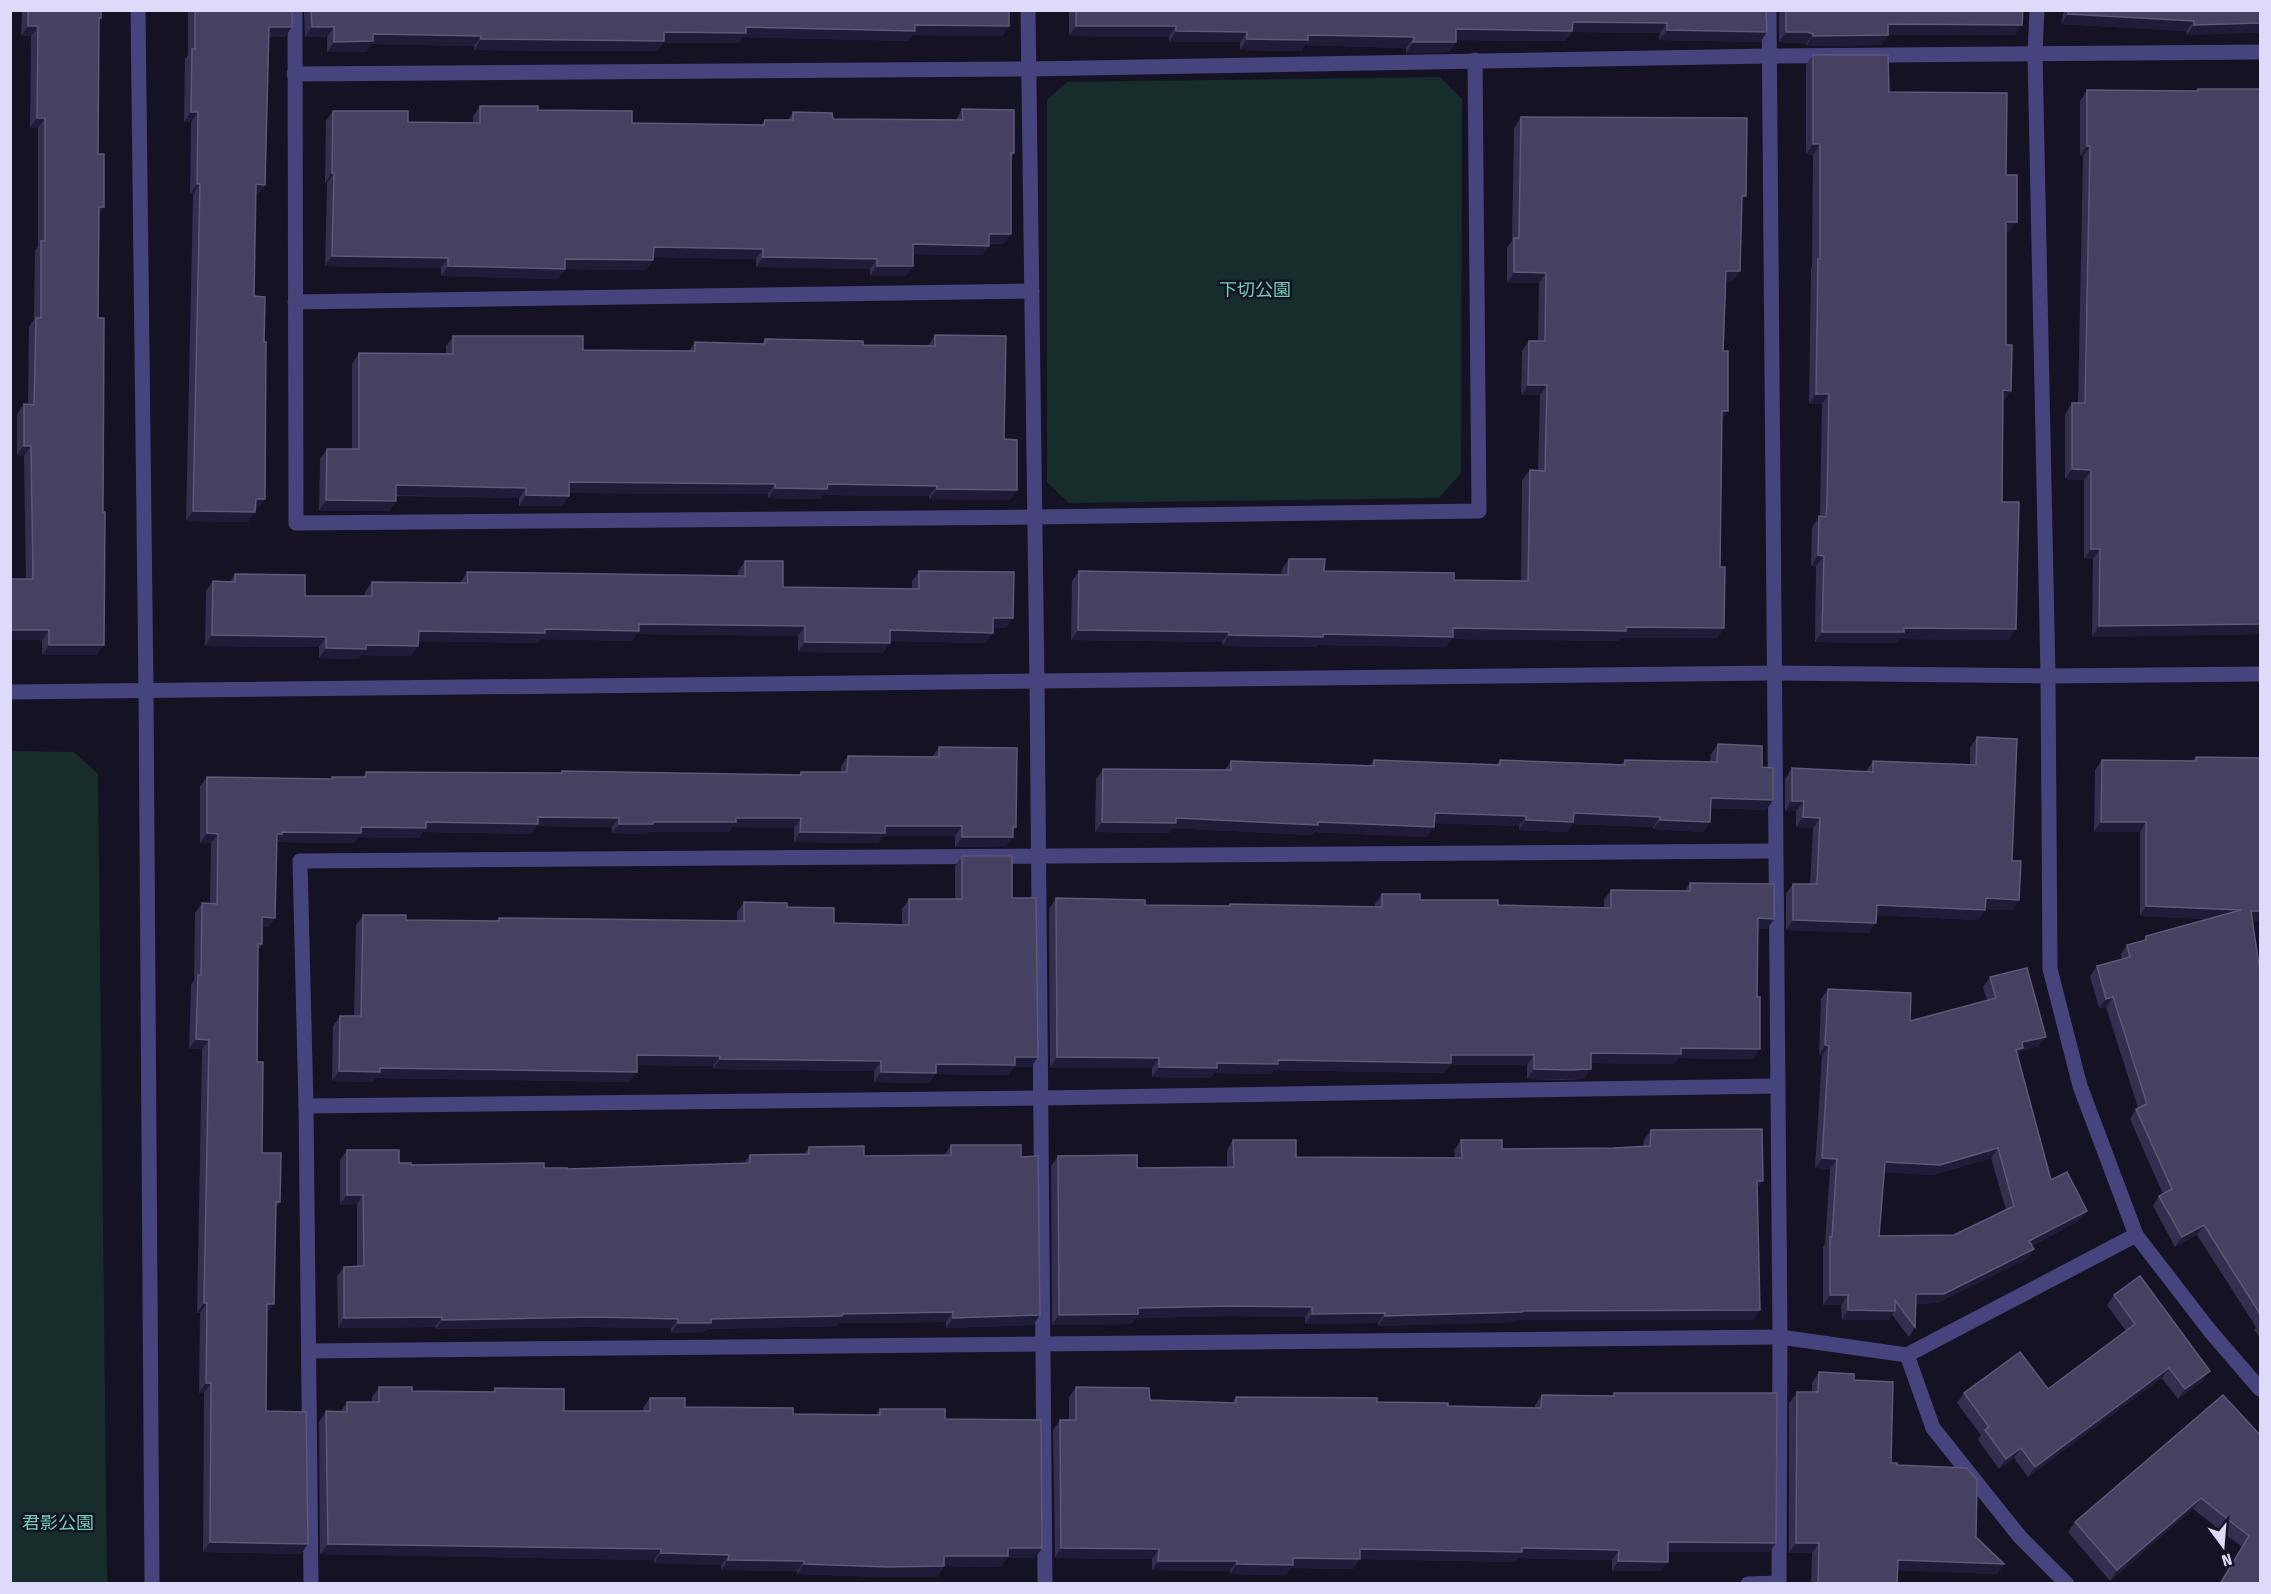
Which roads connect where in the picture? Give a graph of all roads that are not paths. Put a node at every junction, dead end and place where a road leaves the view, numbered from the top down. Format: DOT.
graph roads {
  1 [pos="138,10"];
  2 [pos="295,10"];
  3 [pos="1028,10"];
  4 [pos="1769,10"];
  5 [pos="2037,10"];
  6 [pos="2260,52"];
  7 [pos="2035,53"];
  8 [pos="1769,56"];
  9 [pos="1475,60"];
  10 [pos="1028,69"];
  11 [pos="294,74"];
  12 [pos="1032,291"];
  13 [pos="295,302"];
  14 [pos="1035,517"];
  15 [pos="1774,673"];
  16 [pos="2260,674"];
  17 [pos="2048,676"];
  18 [pos="1037,681"];
  19 [pos="10,692"];
  20 [pos="146,692"];
  21 [pos="1775,851"];
  22 [pos="1038,855"];
  23 [pos="1776,1086"];
  24 [pos="1041,1098"];
  25 [pos="306,1106"];
  26 [pos="2136,1235"];
  27 [pos="1780,1337"];
  28 [pos="1041,1344"];
  29 [pos="309,1351"];
  30 [pos="1907,1354"];
  31 [pos="2260,1389"];
  32 [pos="1779,1583"];
  33 [pos="152,1584"];
  34 [pos="311,1584"];
  35 [pos="1045,1584"];
  36 [pos="1748,1584"];
  37 [pos="2067,1584"];
  1 -- 20 [label="street"];
  2 -- 11 [label="street"];
  3 -- 10 [label="street"];
  4 -- 8 [label="street"];
  5 -- 7 [label="street"];
  6 -- 7 [label="street"];
  7 -- 8 [label="street"];
  7 -- 17 [label="street"];
  8 -- 9 [label="street"];
  8 -- 15 [label="street"];
  9 -- 10 [label="street"];
  9 -- 14 [label="street"];
  10 -- 11 [label="street"];
  10 -- 12 [label="street"];
  11 -- 13 [label="street"];
  12 -- 13 [label="street"];
  12 -- 14 [label="street"];
  13 -- 14 [label="street"];
  14 -- 18 [label="street"];
  15 -- 17 [label="street"];
  15 -- 18 [label="street"];
  15 -- 21 [label="street"];
  16 -- 17 [label="street"];
  17 -- 26 [label="street"];
  18 -- 20 [label="street"];
  18 -- 22 [label="street"];
  19 -- 20 [label="street"];
  20 -- 33 [label="street"];
  21 -- 22 [label="street"];
  21 -- 23 [label="street"];
  22 -- 24 [label="street"];
  22 -- 25 [label="street"];
  23 -- 24 [label="street"];
  23 -- 27 [label="street"];
  24 -- 25 [label="street"];
  24 -- 28 [label="street"];
  25 -- 29 [label="street"];
  26 -- 30 [label="street"];
  26 -- 31 [label="street"];
  27 -- 28 [label="street"];
  27 -- 30 [label="street"];
  27 -- 32 [label="street"];
  28 -- 29 [label="street"];
  28 -- 35 [label="street"];
  29 -- 34 [label="street"];
  30 -- 37 [label="street"];
  32 -- 36 [label="street"];
}
